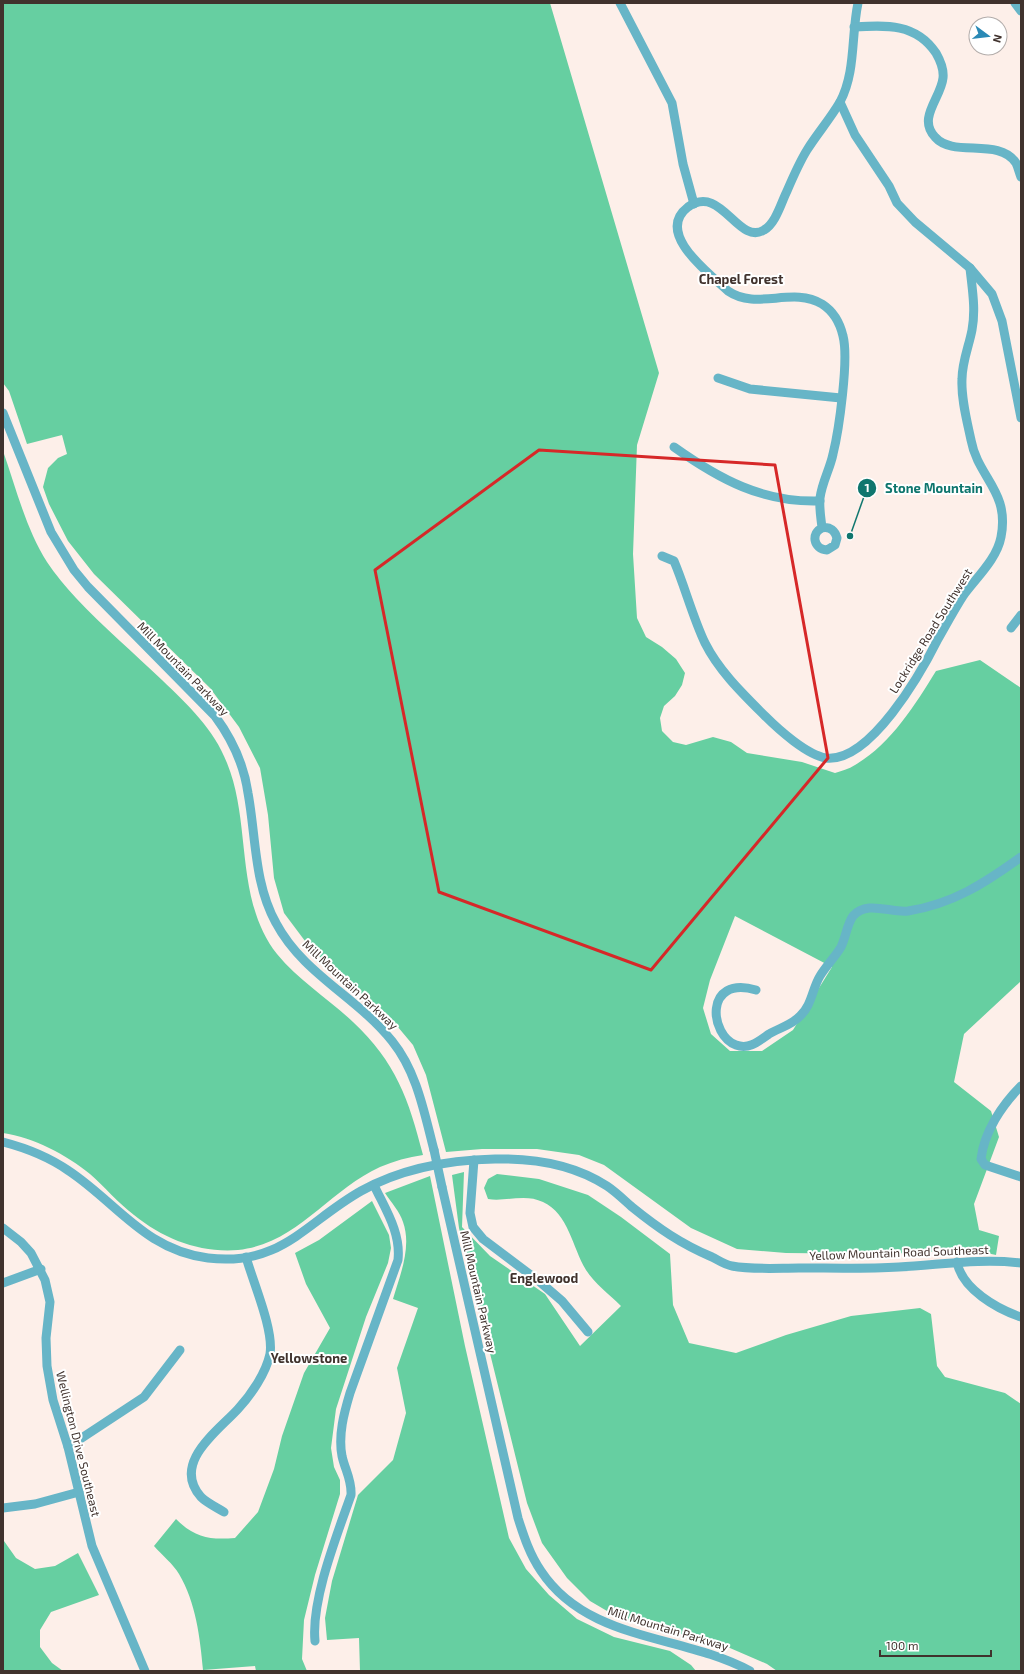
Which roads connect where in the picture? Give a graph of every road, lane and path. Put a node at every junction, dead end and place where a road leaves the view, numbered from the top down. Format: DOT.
graph roads {
  1 [pos="620,3"];
  2 [pos="858,3"];
  3 [pos="1015,3"];
  4 [pos="1021,11"];
  5 [pos="854,27"];
  6 [pos="840,102"];
  7 [pos="1021,177"];
  8 [pos="694,204"];
  9 [pos="970,268"];
  10 [pos="718,378"];
  11 [pos="841,398"];
  12 [pos="3,413"];
  13 [pos="1021,418"];
  14 [pos="674,447"];
  15 [pos="820,501"];
  16 [pos="822,528"];
  17 [pos="662,556"];
  18 [pos="1021,615"];
  19 [pos="1011,628"];
  20 [pos="1021,857"];
  21 [pos="756,990"];
  22 [pos="1021,1086"];
  23 [pos="3,1142"];
  24 [pos="474,1160"];
  25 [pos="1016,1176"];
  26 [pos="374,1184"];
  27 [pos="3,1228"];
  28 [pos="246,1257"];
  29 [pos="957,1262"];
  30 [pos="1021,1263"];
  31 [pos="41,1269"];
  32 [pos="3,1283"];
  33 [pos="1021,1317"];
  34 [pos="588,1332"];
  35 [pos="180,1350"];
  36 [pos="68,1447"];
  37 [pos="79,1492"];
  38 [pos="3,1508"];
  39 [pos="224,1512"];
  40 [pos="315,1641"];
  41 [pos="145,1671"];
  42 [pos="750,1671"];
  1 -- 8 [label="street"];
  2 -- 5 [label="street"];
  3 -- 4 [label="street"];
  5 -- 6 [label="street"];
  5 -- 7 [label="street"];
  6 -- 8 [label="street"];
  6 -- 9 [label="street"];
  8 -- 11 [label="street"];
  9 -- 13 [label="street"];
  9 -- 17 [label="street, Lockridge Road Southwest"];
  10 -- 11 [label="street"];
  11 -- 15 [label="street"];
  12 -- 42 [label="street, Mill Mountain Parkway, bridge"];
  14 -- 15 [label="street"];
  15 -- 16 [label="street"];
  18 -- 19 [label="street"];
  20 -- 21 [label="street"];
  22 -- 25 [label="street"];
  23 -- 28 [label="street, Yellow Mountain Road Southeast"];
  24 -- 26 [label="street, Yellow Mountain Road Southeast"];
  24 -- 29 [label="street, Yellow Mountain Road Southeast"];
  24 -- 34 [label="street"];
  26 -- 28 [label="street, Yellow Mountain Road Southeast"];
  26 -- 40 [label="street"];
  27 -- 31 [label="street, Wellington Drive Southeast"];
  28 -- 39 [label="street"];
  29 -- 30 [label="street, Yellow Mountain Road Southeast"];
  29 -- 33 [label="street"];
  31 -- 32 [label="street"];
  31 -- 36 [label="street, Wellington Drive Southeast"];
  35 -- 36 [label="street"];
  36 -- 37 [label="street, Wellington Drive Southeast"];
  37 -- 38 [label="street"];
  37 -- 41 [label="street, Wellington Drive Southeast"];
}
